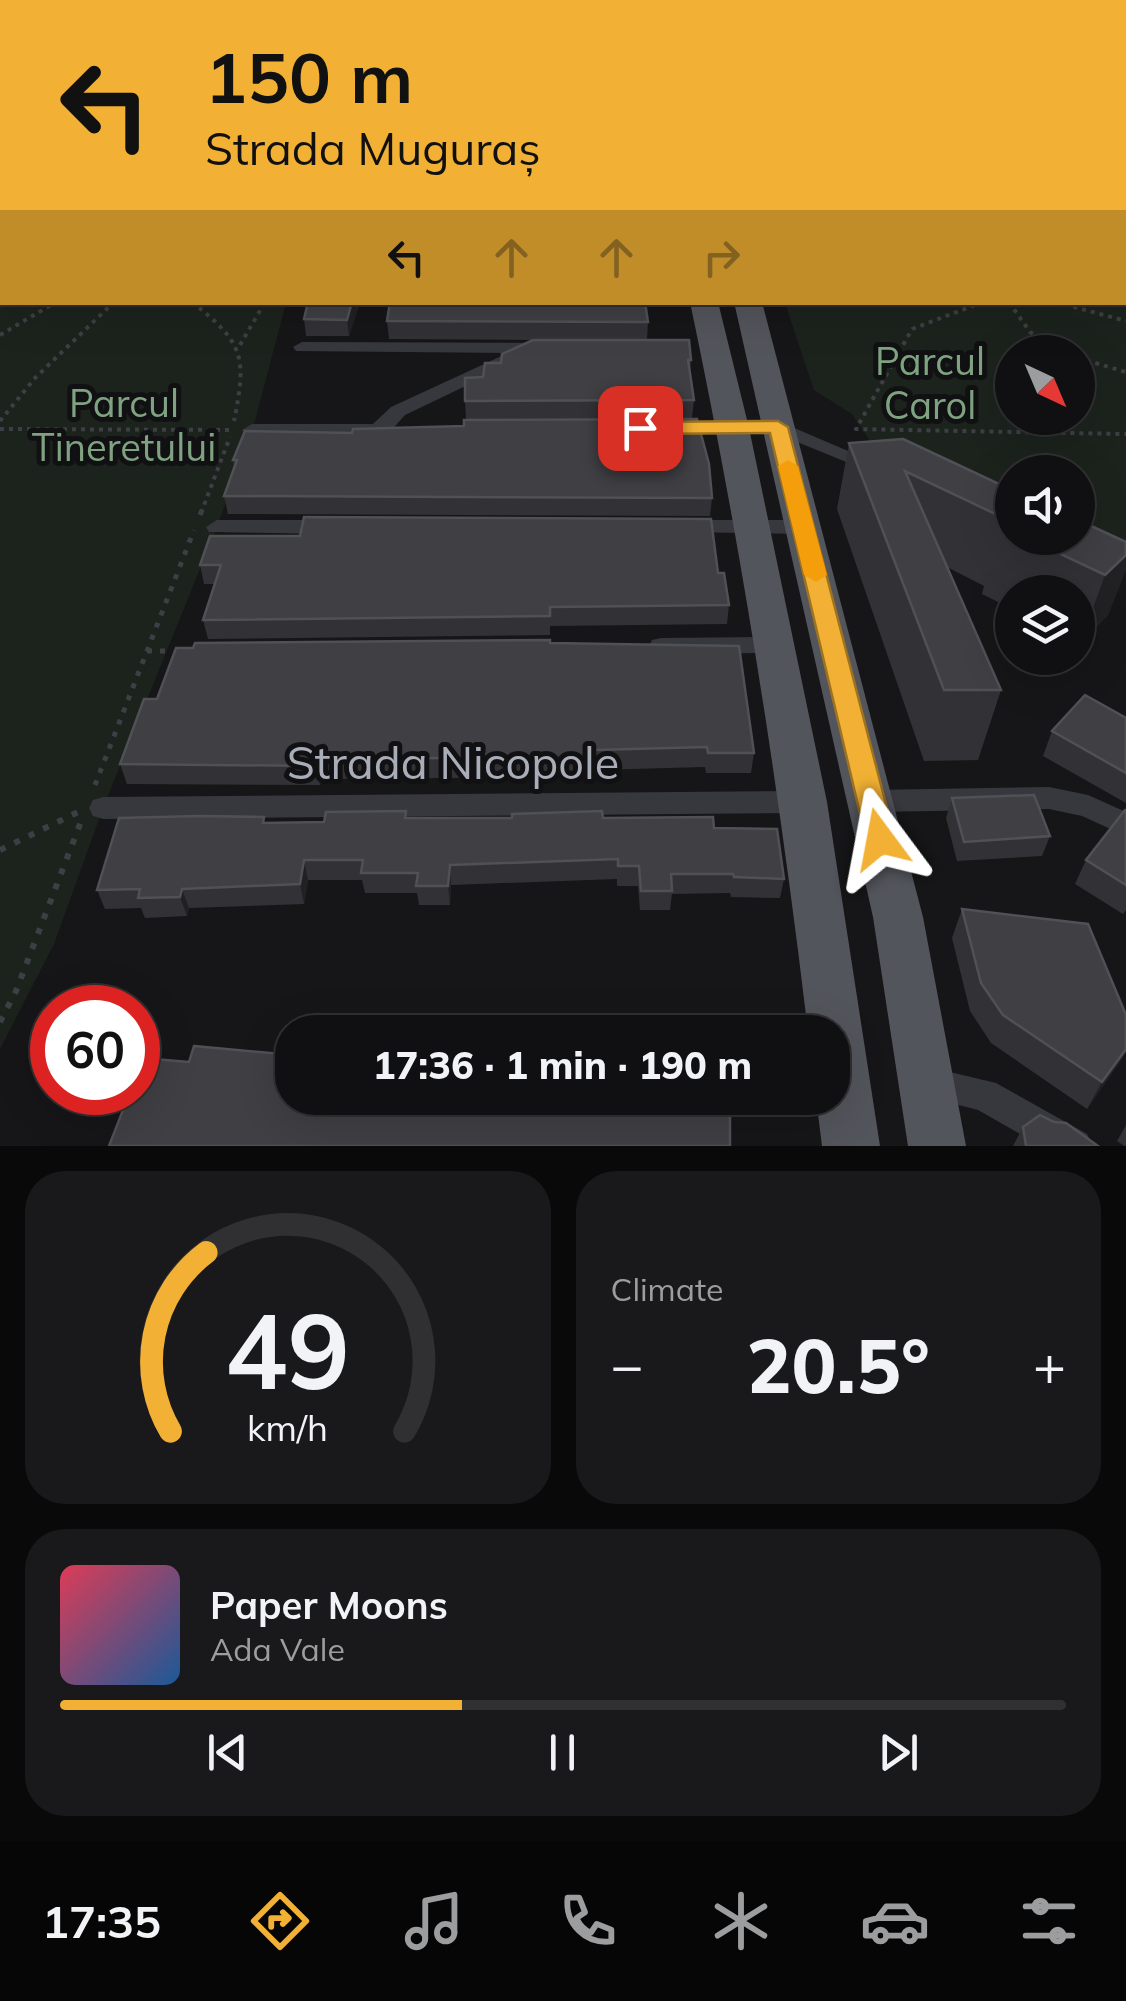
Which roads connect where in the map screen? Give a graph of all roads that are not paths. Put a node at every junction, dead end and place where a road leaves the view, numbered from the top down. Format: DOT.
graph roads {
  1 [pos="704,305"];
  2 [pos="749,305"];
  3 [pos="302,347"];
  4 [pos="532,348"];
  5 [pos="570,348"];
  6 [pos="778,427"];
  7 [pos="656,428"];
  8 [pos="732,428"];
  9 [pos="242,430"];
  10 [pos="378,430"];
  11 [pos="418,430"];
  12 [pos="892,475"];
  13 [pos="216,527"];
  14 [pos="355,527"];
  15 [pos="672,527"];
  16 [pos="804,527"];
  17 [pos="750,528"];
  18 [pos="772,645"];
  19 [pos="636,646"];
  20 [pos="98,799"];
  21 [pos="872,800"];
  22 [pos="804,802"];
  23 [pos="1126,825"];
  24 [pos="927,1083"];
  25 [pos="851,1146"];
  26 [pos="938,1146"];
  27 [pos="1075,1146"];
  1 -- 8 [label="main road"];
  2 -- 6 [label="main road"];
  3 -- 4 [label="street"];
  4 -- 5 [label="street"];
  4 -- 10 [label="street"];
  6 -- 8 [label="street"];
  6 -- 12 [label="street"];
  6 -- 16 [label="main road"];
  7 -- 8 [label="street"];
  8 -- 17 [label="main road"];
  9 -- 10 [label="street"];
  10 -- 11 [label="street"];
  13 -- 14 [label="street"];
  15 -- 17 [label="street"];
  16 -- 17 [label="street"];
  16 -- 21 [label="main road"];
  17 -- 18 [label="main road"];
  18 -- 19 [label="street"];
  18 -- 22 [label="main road"];
  20 -- 22 [label="street, Strada Nicopole"];
  21 -- 23 [label="street"];
  21 -- 24 [label="main road"];
  22 -- 25 [label="main road"];
  24 -- 26 [label="main road"];
  24 -- 27 [label="street"];
}
